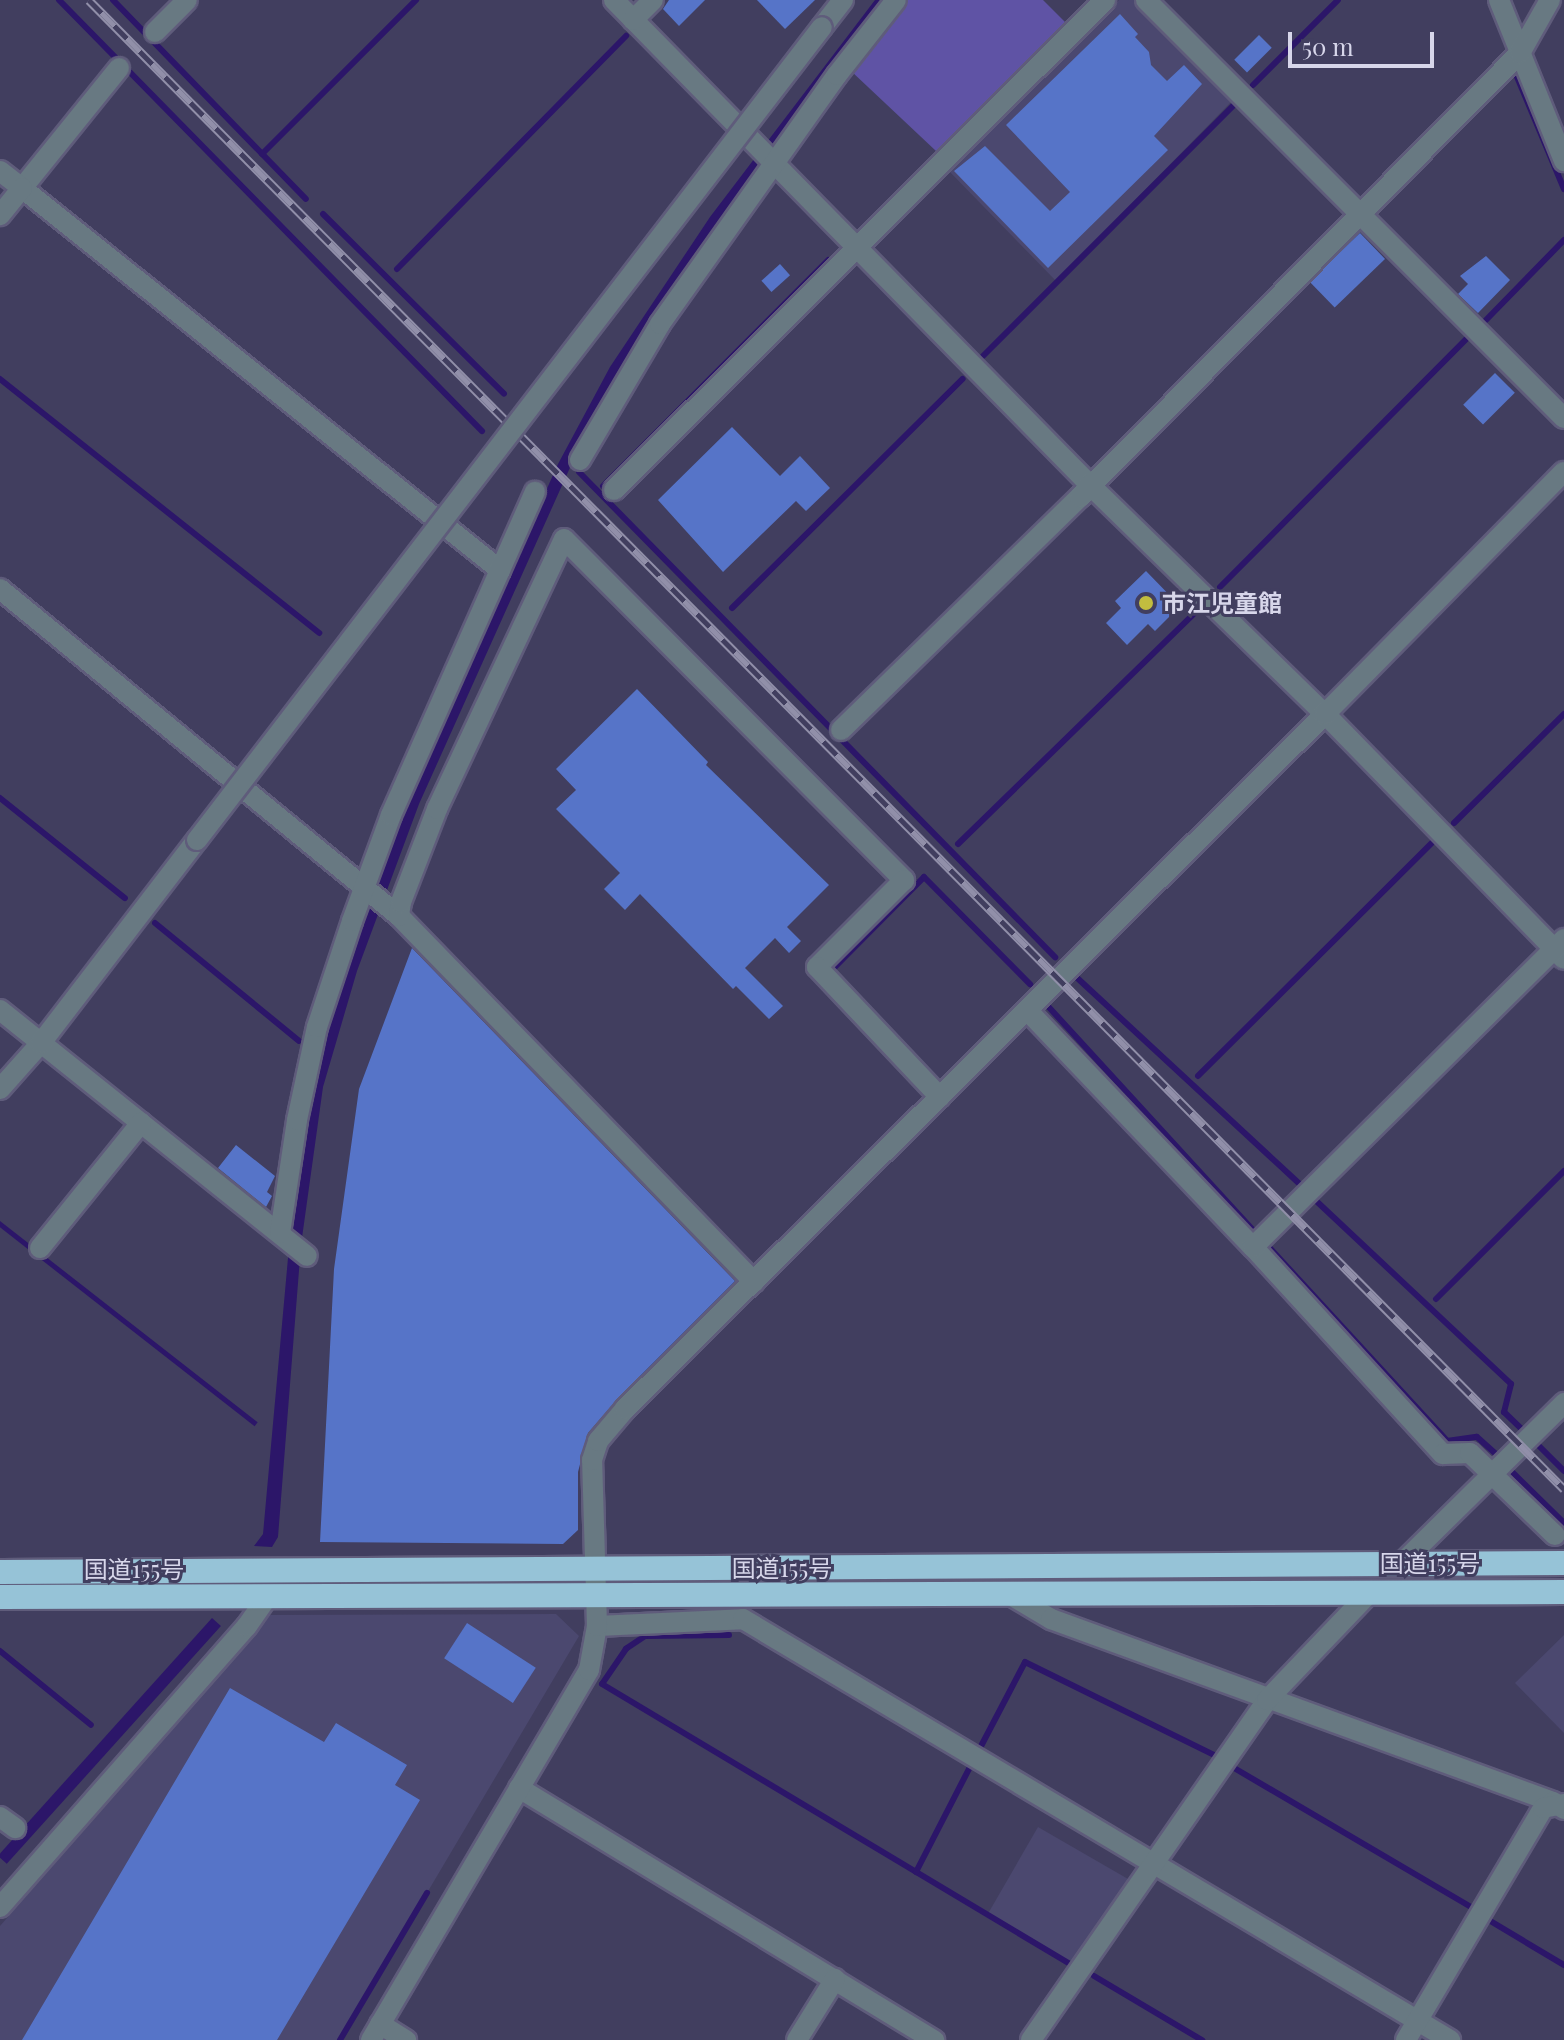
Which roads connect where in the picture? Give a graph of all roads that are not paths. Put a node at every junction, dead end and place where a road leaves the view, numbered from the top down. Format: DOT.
graph roads {
  1 [pos="187,0"];
  2 [pos="614,0"];
  3 [pos="653,0"];
  4 [pos="843,0"];
  5 [pos="896,0"];
  6 [pos="1105,0"];
  7 [pos="1146,0"];
  8 [pos="1499,0"];
  9 [pos="1550,0"];
  10 [pos="633,20"];
  11 [pos="155,32"];
  12 [pos="1520,53"];
  13 [pos="119,68"];
  14 [pos="768,158"];
  15 [pos="1564,161"];
  16 [pos="0,171"];
  17 [pos="22,188"];
  18 [pos="0,215"];
  19 [pos="1359,215"];
  20 [pos="854,246"];
  21 [pos="1564,418"];
  22 [pos="580,460"];
  23 [pos="1564,472"];
  24 [pos="1090,485"];
  25 [pos="614,490"];
  26 [pos="535,492"];
  27 [pos="500,570"];
  28 [pos="0,589"];
  29 [pos="1325,714"];
  30 [pos="841,730"];
  31 [pos="366,887"];
  32 [pos="399,916"];
  33 [pos="1561,949"];
  34 [pos="0,1010"];
  35 [pos="1027,1010"];
  36 [pos="41,1043"];
  37 [pos="0,1089"];
  38 [pos="940,1097"];
  39 [pos="141,1123"];
  40 [pos="283,1236"];
  41 [pos="1253,1247"];
  42 [pos="40,1248"];
  43 [pos="305,1254"];
  44 [pos="754,1282"];
  45 [pos="1564,1403"];
  46 [pos="1494,1474"];
  47 [pos="1555,1535"];
  48 [pos="1564,1563"];
  49 [pos="1400,1565"];
  50 [pos="596,1566"];
  51 [pos="0,1572"];
  52 [pos="1371,1591"];
  53 [pos="1564,1592"];
  54 [pos="1009,1594"];
  55 [pos="597,1595"];
  56 [pos="0,1597"];
  57 [pos="267,1597"];
  58 [pos="597,1626"];
  59 [pos="1267,1700"];
  60 [pos="519,1788"];
  61 [pos="1562,1806"];
  62 [pos="1155,1862"];
  63 [pos="0,1907"];
  64 [pos="835,1979"];
  65 [pos="1417,2020"];
  66 [pos="375,2032"];
  67 [pos="406,2040"];
  68 [pos="797,2040"];
  69 [pos="934,2040"];
  70 [pos="1031,2040"];
  71 [pos="1406,2040"];
  72 [pos="1450,2040"];
  1 -- 11 [label="street"];
  2 -- 10 [label="street"];
  3 -- 10 [label="street"];
  4 -- 36 [label="street, bridge"];
  5 -- 14 [label="street"];
  6 -- 20 [label="street"];
  7 -- 19 [label="street"];
  8 -- 12 [label="street"];
  9 -- 12 [label="street"];
  10 -- 14 [label="street"];
  12 -- 15 [label="street"];
  12 -- 19 [label="street"];
  13 -- 17 [label="street"];
  14 -- 20 [label="street"];
  14 -- 22 [label="street"];
  16 -- 17 [label="street"];
  17 -- 18 [label="street"];
  17 -- 27 [label="street"];
  19 -- 21 [label="street"];
  19 -- 24 [label="street"];
  20 -- 24 [label="street"];
  20 -- 25 [label="street"];
  23 -- 29 [label="street"];
  24 -- 29 [label="street"];
  24 -- 30 [label="street"];
  26 -- 27 [label="street"];
  27 -- 31 [label="street"];
  28 -- 31 [label="street"];
  29 -- 33 [label="street"];
  29 -- 35 [label="street"];
  31 -- 32 [label="street"];
  31 -- 40 [label="street"];
  32 -- 38 [label="street"];
  32 -- 44 [label="street"];
  33 -- 41 [label="street"];
  34 -- 36 [label="street"];
  35 -- 38 [label="street"];
  35 -- 41 [label="street"];
  36 -- 37 [label="street"];
  36 -- 39 [label="street"];
  38 -- 44 [label="street"];
  39 -- 40 [label="street"];
  39 -- 42 [label="street"];
  40 -- 43 [label="street"];
  41 -- 46 [label="street"];
  44 -- 50 [label="street"];
  45 -- 46 [label="street"];
  46 -- 47 [label="street"];
  46 -- 49 [label="street"];
  48 -- 49 [label="highway, 国道155号"];
  49 -- 50 [label="highway, 国道155号"];
  50 -- 51 [label="highway, 国道155号"];
  50 -- 55 [label="street"];
  52 -- 53 [label="highway, 国道155号"];
  52 -- 54 [label="highway, 国道155号"];
  52 -- 59 [label="street"];
  54 -- 55 [label="highway, 国道155号"];
  54 -- 59 [label="street"];
  55 -- 57 [label="highway, 国道155号"];
  55 -- 58 [label="street"];
  56 -- 57 [label="highway, 国道155号"];
  57 -- 63 [label="street"];
  58 -- 60 [label="street"];
  58 -- 62 [label="street"];
  59 -- 61 [label="street"];
  59 -- 62 [label="street"];
  60 -- 64 [label="street"];
  60 -- 66 [label="street"];
  61 -- 65 [label="street"];
  62 -- 65 [label="street"];
  62 -- 70 [label="street"];
  64 -- 68 [label="street"];
  64 -- 69 [label="street"];
  65 -- 71 [label="street"];
  65 -- 72 [label="street"];
  66 -- 67 [label="street"];
}
